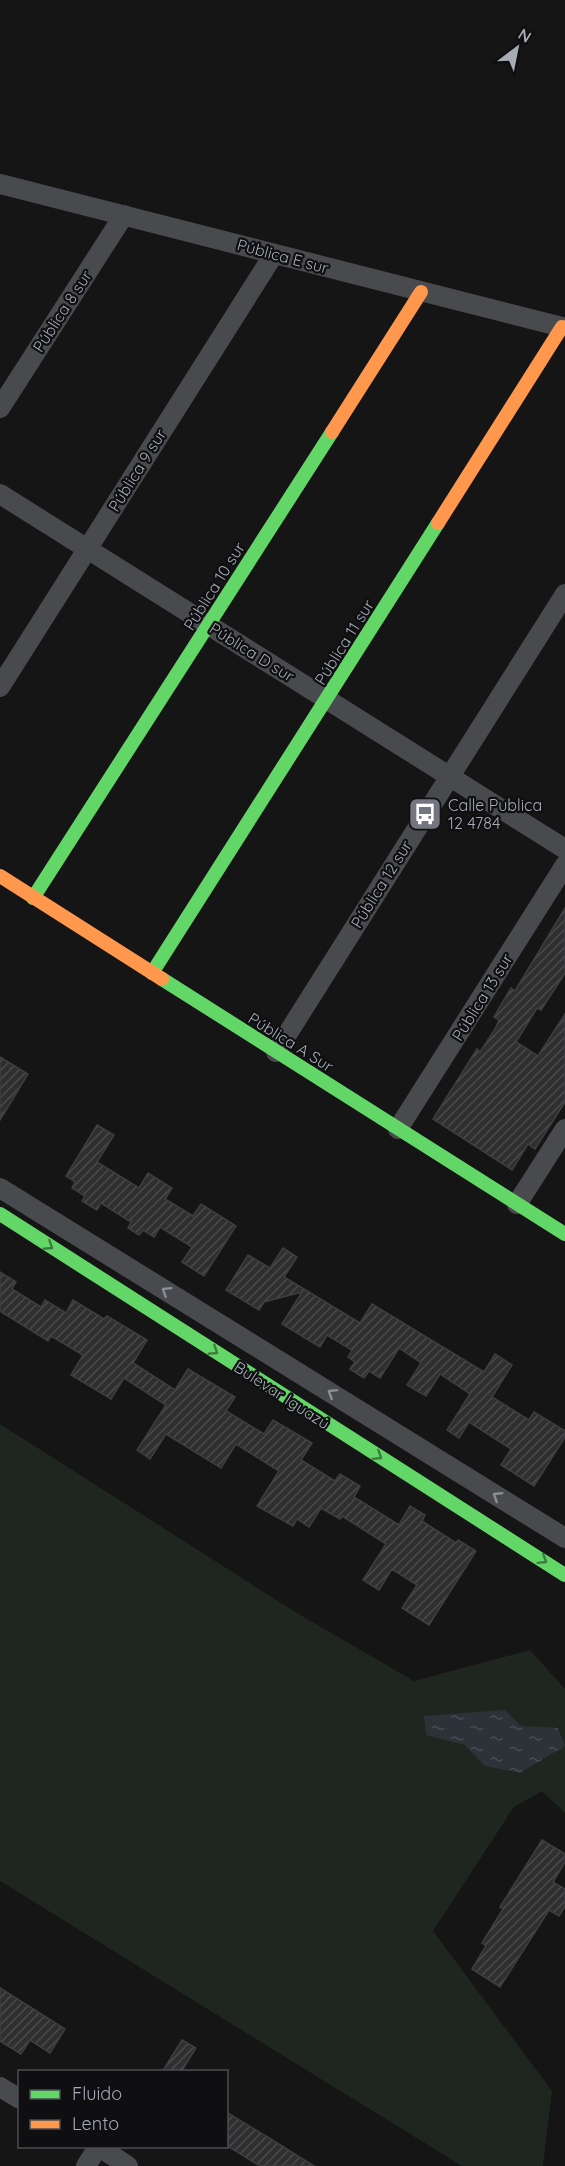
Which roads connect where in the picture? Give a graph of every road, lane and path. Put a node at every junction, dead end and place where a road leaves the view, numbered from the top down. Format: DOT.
graph roads {
  1 [pos="0,184"];
  2 [pos="124,215"];
  3 [pos="274,254"];
  4 [pos="421,292"];
  5 [pos="563,328"];
  6 [pos="0,408"];
  7 [pos="0,494"];
  8 [pos="88,549"];
  9 [pos="565,594"];
  10 [pos="209,625"];
  11 [pos="0,687"];
  12 [pos="327,700"];
  13 [pos="449,776"];
  14 [pos="565,849"];
  15 [pos="565,865"];
  16 [pos="0,876"];
  17 [pos="33,898"];
  18 [pos="152,972"];
  19 [pos="276,1052"];
  20 [pos="398,1129"];
  21 [pos="565,1129"];
  22 [pos="0,1188"];
  23 [pos="517,1204"];
  24 [pos="0,1214"];
  25 [pos="565,1234"];
  26 [pos="307,1378"];
  27 [pos="293,1401"];
  28 [pos="565,1538"];
  29 [pos="565,1575"];
  30 [pos="0,2086"];
  31 [pos="18,2097"];
  32 [pos="97,2148"];
  33 [pos="100,2148"];
  34 [pos="86,2166"];
  35 [pos="129,2166"];
  1 -- 2 [label="street, Pública E sur"];
  2 -- 3 [label="street, Pública E sur"];
  2 -- 6 [label="street, Pública 8 sur"];
  3 -- 4 [label="street, Pública E sur"];
  3 -- 8 [label="street, Pública 9 sur"];
  4 -- 5 [label="street, Pública E sur"];
  4 -- 10 [label="street, Pública 10 sur"];
  5 -- 12 [label="street, Pública 11 sur"];
  7 -- 8 [label="street, Pública D sur"];
  8 -- 10 [label="street, Pública D sur"];
  8 -- 11 [label="street, Pública 9 sur"];
  9 -- 13 [label="street, Pública 12 sur"];
  10 -- 12 [label="street, Pública D sur"];
  10 -- 17 [label="street, Pública 10 sur"];
  12 -- 13 [label="street, Pública D sur"];
  12 -- 18 [label="street, Pública 11 sur"];
  13 -- 14 [label="street, Pública D sur"];
  13 -- 19 [label="street, Pública 12 sur"];
  15 -- 20 [label="street, Pública 13 sur"];
  16 -- 17 [label="street, Pública A Sur"];
  17 -- 18 [label="street, Pública A Sur"];
  18 -- 19 [label="street, Pública A Sur"];
  19 -- 20 [label="street, Pública A Sur"];
  20 -- 23 [label="street, Pública A Sur"];
  21 -- 23 [label="street"];
  26 -- 22 [label="street, Bulevar Iguazú, one-way"];
  23 -- 25 [label="street, Pública A Sur"];
  24 -- 27 [label="street, Bulevar Iguazú, one-way"];
  26 -- 27 [label="street"];
  28 -- 26 [label="street, Bulevar Iguazú, one-way"];
  27 -- 29 [label="street, Bulevar Iguazú, one-way"];
  30 -- 31 [label="street"];
  32 -- 34 [label="street"];
  33 -- 35 [label="street"];
}
